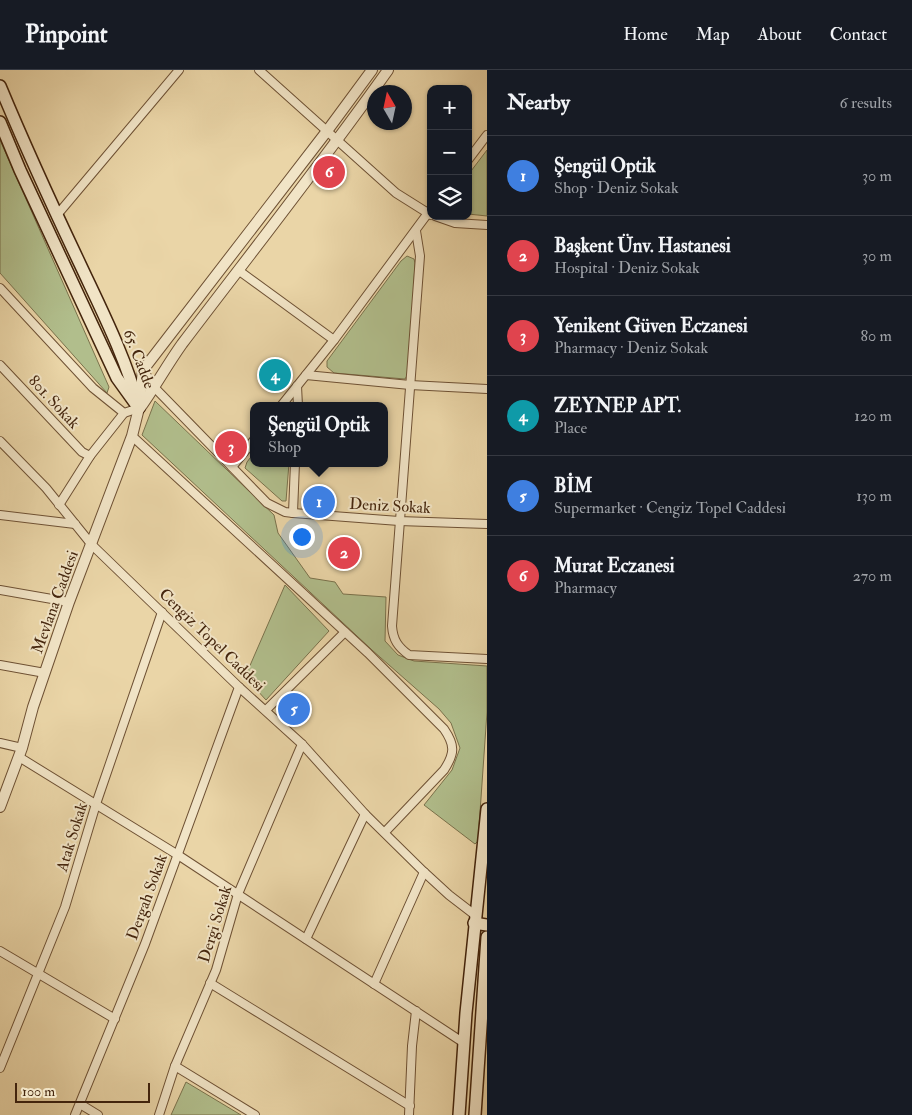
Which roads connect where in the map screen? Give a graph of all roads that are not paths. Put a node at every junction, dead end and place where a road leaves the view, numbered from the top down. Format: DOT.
graph roads {
  1 [pos="178,70"];
  2 [pos="259,70"];
  3 [pos="372,70"];
  4 [pos="388,70"];
  5 [pos="0,86"];
  6 [pos="0,122"];
  7 [pos="327,132"];
  8 [pos="487,135"];
  9 [pos="337,140"];
  10 [pos="472,155"];
  11 [pos="427,211"];
  12 [pos="57,215"];
  13 [pos="427,218"];
  14 [pos="448,220"];
  15 [pos="487,225"];
  16 [pos="416,231"];
  17 [pos="238,270"];
  18 [pos="0,288"];
  19 [pos="7,297"];
  20 [pos="0,303"];
  21 [pos="334,340"];
  22 [pos="0,365"];
  23 [pos="143,370"];
  24 [pos="306,375"];
  25 [pos="410,384"];
  26 [pos="298,386"];
  27 [pos="155,388"];
  28 [pos="487,389"];
  29 [pos="284,402"];
  30 [pos="298,402"];
  31 [pos="139,408"];
  32 [pos="124,413"];
  33 [pos="132,436"];
  34 [pos="0,441"];
  35 [pos="250,445"];
  36 [pos="90,456"];
  37 [pos="232,467"];
  38 [pos="295,467"];
  39 [pos="59,504"];
  40 [pos="293,513"];
  41 [pos="0,515"];
  42 [pos="400,521"];
  43 [pos="75,524"];
  44 [pos="487,524"];
  45 [pos="92,545"];
  46 [pos="0,590"];
  47 [pos="69,602"];
  48 [pos="162,612"];
  49 [pos="345,632"];
  50 [pos="487,658"];
  51 [pos="0,665"];
  52 [pos="45,673"];
  53 [pos="239,687"];
  54 [pos="266,710"];
  55 [pos="0,744"];
  56 [pos="302,744"];
  57 [pos="20,752"];
  58 [pos="96,804"];
  59 [pos="0,807"];
  60 [pos="487,809"];
  61 [pos="365,814"];
  62 [pos="385,832"];
  63 [pos="178,854"];
  64 [pos="424,872"];
  65 [pos="238,894"];
  66 [pos="478,913"];
  67 [pos="487,925"];
  68 [pos="487,937"];
  69 [pos="306,939"];
  70 [pos="0,951"];
  71 [pos="39,973"];
  72 [pos="210,984"];
  73 [pos="374,984"];
  74 [pos="416,1011"];
  75 [pos="115,1019"];
  76 [pos="464,1043"];
  77 [pos="175,1066"];
  78 [pos="0,1068"];
  79 [pos="80,1104"];
  80 [pos="410,1106"];
  81 [pos="252,1114"];
  82 [pos="75,1115"];
  83 [pos="98,1115"];
  84 [pos="159,1115"];
  85 [pos="409,1115"];
  86 [pos="459,1115"];
  87 [pos="475,1115"];
  1 -- 12 [label="street"];
  2 -- 7 [label="street"];
  3 -- 7 [label="street"];
  4 -- 9 [label="street"];
  5 -- 12 [label="main road, 65. Cadde"];
  6 -- 31 [label="main road, 65. Cadde"];
  7 -- 9 [label="street"];
  7 -- 23 [label="street"];
  8 -- 10 [label="street"];
  9 -- 11 [label="street"];
  9 -- 17 [label="street"];
  12 -- 31 [label="main road, 65. Cadde"];
  13 -- 16 [label="street"];
  14 -- 15 [label="street"];
  16 -- 21 [label="street"];
  16 -- 25 [label="street"];
  17 -- 21 [label="street"];
  17 -- 27 [label="street"];
  18 -- 19 [label="street"];
  19 -- 20 [label="street"];
  19 -- 32 [label="street"];
  21 -- 24 [label="street"];
  22 -- 36 [label="street, 801. Sokak"];
  23 -- 27 [label="street, Deniz Sokak"];
  23 -- 31 [label="street, Mevlana Caddesi"];
  24 -- 25 [label="street"];
  24 -- 26 [label="street"];
  25 -- 28 [label="street"];
  25 -- 42 [label="street"];
  26 -- 29 [label="street"];
  26 -- 30 [label="street"];
  27 -- 31 [label="street"];
  27 -- 37 [label="street, Deniz Sokak"];
  31 -- 32 [label="street"];
  31 -- 33 [label="street, Mevlana Caddesi"];
  32 -- 36 [label="street"];
  33 -- 45 [label="street, Mevlana Caddesi"];
  33 -- 49 [label="street"];
  34 -- 39 [label="street, Cengiz Topel Caddesi"];
  35 -- 37 [label="street"];
  36 -- 39 [label="street"];
  37 -- 40 [label="street, Deniz Sokak"];
  38 -- 40 [label="street"];
  39 -- 43 [label="street, Cengiz Topel Caddesi"];
  40 -- 42 [label="street, Deniz Sokak"];
  41 -- 43 [label="street"];
  42 -- 44 [label="street, Deniz Sokak"];
  42 -- 50 [label="street"];
  43 -- 45 [label="street, Cengiz Topel Caddesi"];
  45 -- 47 [label="street, Mevlana Caddesi"];
  45 -- 48 [label="street, Cengiz Topel Caddesi"];
  46 -- 47 [label="street"];
  47 -- 52 [label="street, Mevlana Caddesi"];
  48 -- 53 [label="street, Cengiz Topel Caddesi"];
  48 -- 58 [label="street, Atak Sokak"];
  49 -- 54 [label="street"];
  49 -- 62 [label="street"];
  51 -- 52 [label="street"];
  52 -- 57 [label="street, Mevlana Caddesi"];
  53 -- 54 [label="street, Cengiz Topel Caddesi"];
  53 -- 63 [label="street, Dergah Sokak"];
  54 -- 56 [label="street, Cengiz Topel Caddesi"];
  55 -- 57 [label="street"];
  56 -- 61 [label="street, Cengiz Topel Caddesi"];
  56 -- 65 [label="street, Dergi Sokak"];
  57 -- 58 [label="street"];
  57 -- 59 [label="street, Mevlana Caddesi"];
  58 -- 63 [label="street"];
  58 -- 71 [label="street, Atak Sokak"];
  60 -- 66 [label="main road"];
  61 -- 62 [label="street, Cengiz Topel Caddesi"];
  61 -- 69 [label="street"];
  62 -- 64 [label="street, Cengiz Topel Caddesi"];
  63 -- 65 [label="street"];
  63 -- 75 [label="street, Dergah Sokak"];
  64 -- 66 [label="street, Cengiz Topel Caddesi"];
  64 -- 73 [label="street"];
  65 -- 69 [label="street"];
  65 -- 72 [label="street, Dergi Sokak"];
  66 -- 67 [label="main road"];
  66 -- 76 [label="main road"];
  68 -- 87 [label="main road"];
  69 -- 73 [label="street"];
  70 -- 71 [label="street"];
  71 -- 75 [label="street"];
  71 -- 78 [label="street, Atak Sokak"];
  72 -- 77 [label="street, Dergi Sokak"];
  72 -- 80 [label="street"];
  73 -- 74 [label="street"];
  74 -- 76 [label="street"];
  74 -- 80 [label="street"];
  75 -- 79 [label="street, Dergah Sokak"];
  76 -- 86 [label="main road"];
  77 -- 81 [label="street"];
  77 -- 84 [label="street, Dergi Sokak"];
  79 -- 82 [label="street, Dergah Sokak"];
  79 -- 83 [label="street"];
  80 -- 85 [label="street"];
}
